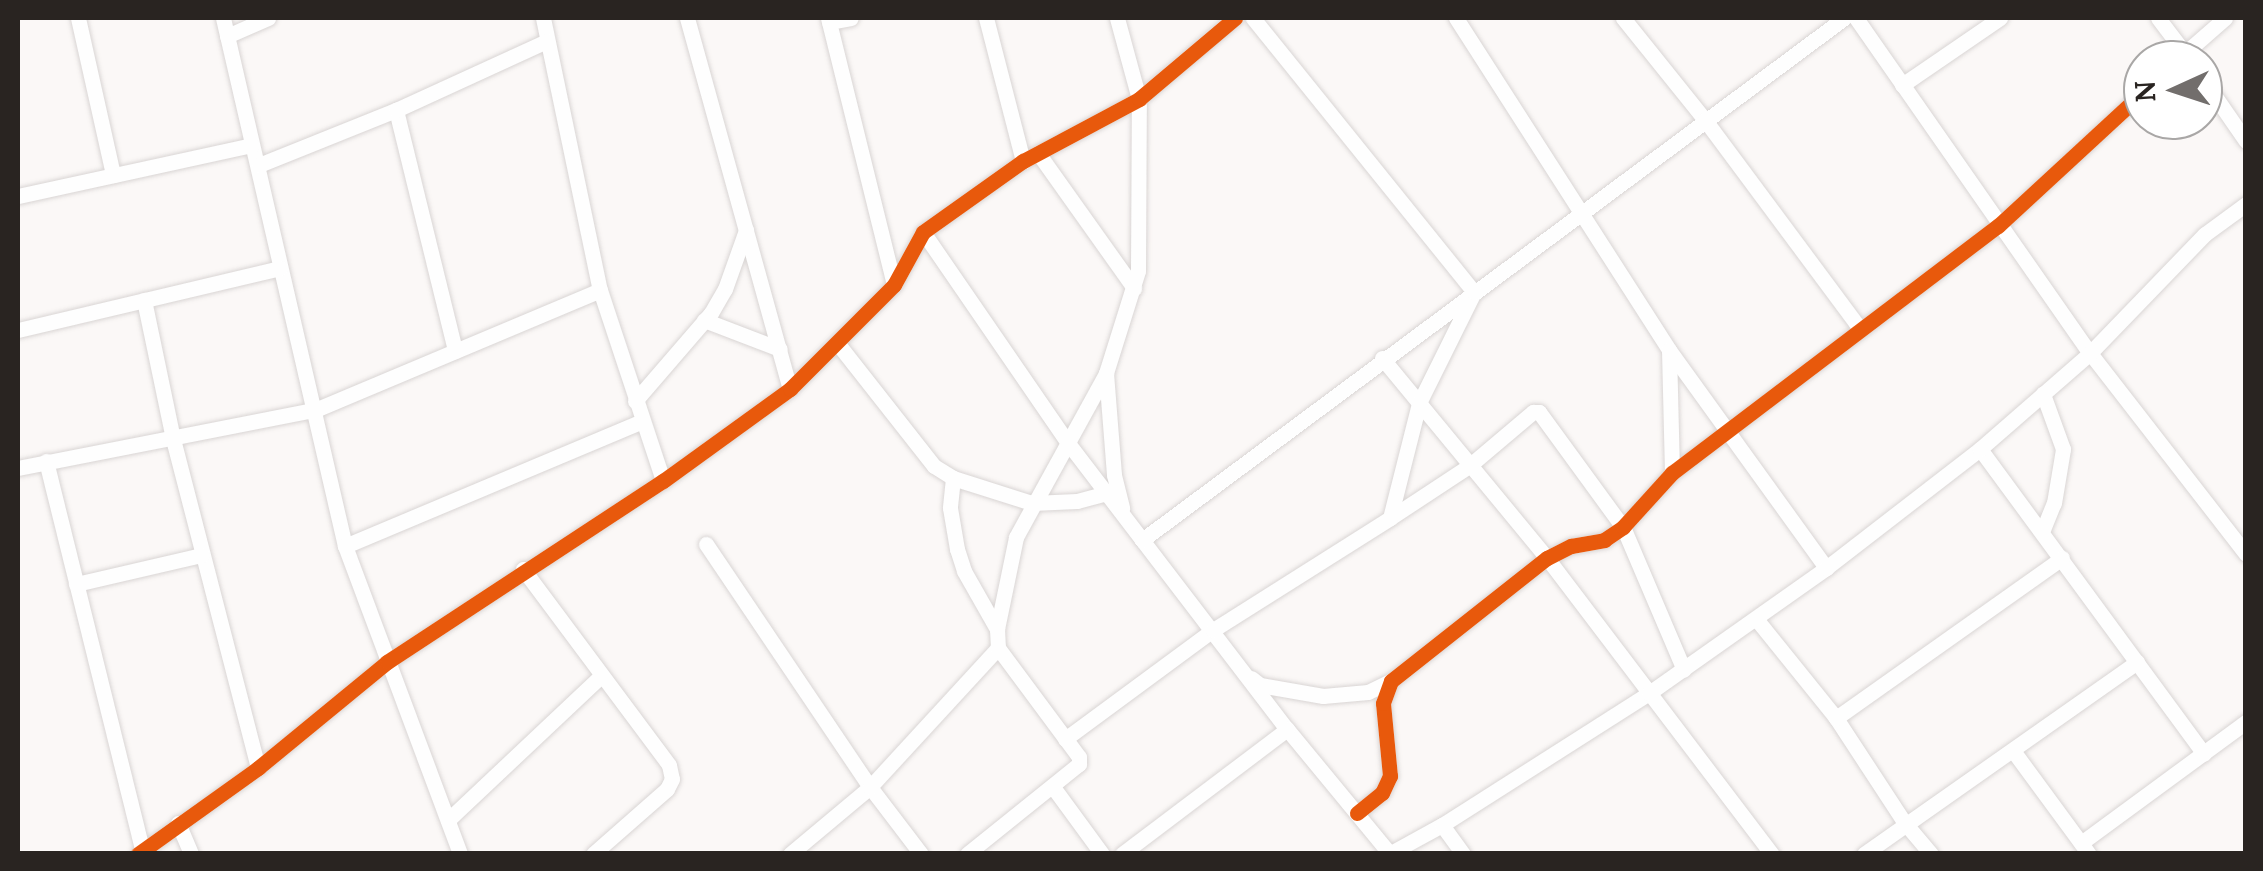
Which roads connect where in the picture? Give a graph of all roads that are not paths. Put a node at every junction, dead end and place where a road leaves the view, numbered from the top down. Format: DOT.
graph roads {
  1 [pos="78,18"];
  2 [pos="223,18"];
  3 [pos="268,18"];
  4 [pos="543,18"];
  5 [pos="687,18"];
  6 [pos="851,18"];
  7 [pos="986,18"];
  8 [pos="1116,18"];
  9 [pos="1234,18"];
  10 [pos="1253,18"];
  11 [pos="1456,18"];
  12 [pos="1622,18"];
  13 [pos="1844,18"];
  14 [pos="1856,18"];
  15 [pos="2000,18"];
  16 [pos="2158,18"];
  17 [pos="2225,18"];
  18 [pos="828,20"];
  19 [pos="227,36"];
  20 [pos="2172,40"];
  21 [pos="2202,40"];
  22 [pos="547,41"];
  23 [pos="1902,85"];
  24 [pos="1139,99"];
  25 [pos="2223,107"];
  26 [pos="396,110"];
  27 [pos="2123,110"];
  28 [pos="1706,120"];
  29 [pos="2246,141"];
  30 [pos="252,145"];
  31 [pos="1030,157"];
  32 [pos="259,166"];
  33 [pos="112,175"];
  34 [pos="18,196"];
  35 [pos="2246,204"];
  36 [pos="1582,210"];
  37 [pos="1998,226"];
  38 [pos="746,230"];
  39 [pos="923,232"];
  40 [pos="280,268"];
  41 [pos="894,286"];
  42 [pos="1134,288"];
  43 [pos="600,290"];
  44 [pos="1474,292"];
  45 [pos="144,300"];
  46 [pos="704,320"];
  47 [pos="1859,327"];
  48 [pos="18,330"];
  49 [pos="838,344"];
  50 [pos="780,350"];
  51 [pos="1669,350"];
  52 [pos="455,351"];
  53 [pos="2090,353"];
  54 [pos="1382,358"];
  55 [pos="1106,374"];
  56 [pos="790,388"];
  57 [pos="2043,394"];
  58 [pos="636,401"];
  59 [pos="1419,403"];
  60 [pos="315,410"];
  61 [pos="642,421"];
  62 [pos="1730,429"];
  63 [pos="173,438"];
  64 [pos="1068,443"];
  65 [pos="1980,449"];
  66 [pos="46,461"];
  67 [pos="1469,466"];
  68 [pos="18,468"];
  69 [pos="1672,473"];
  70 [pos="952,478"];
  71 [pos="664,481"];
  72 [pos="1106,493"];
  73 [pos="1032,503"];
  74 [pos="1125,516"];
  75 [pos="1390,518"];
  76 [pos="1623,527"];
  77 [pos="2042,532"];
  78 [pos="1142,540"];
  79 [pos="706,544"];
  80 [pos="345,546"];
  81 [pos="2246,554"];
  82 [pos="202,556"];
  83 [pos="1547,558"];
  84 [pos="2062,558"];
  85 [pos="1826,568"];
  86 [pos="523,569"];
  87 [pos="76,584"];
  88 [pos="1757,620"];
  89 [pos="997,630"];
  90 [pos="1213,630"];
  91 [pos="998,648"];
  92 [pos="387,662"];
  93 [pos="2137,662"];
  94 [pos="1684,670"];
  95 [pos="1244,672"];
  96 [pos="601,676"];
  97 [pos="1391,681"];
  98 [pos="1649,693"];
  99 [pos="1836,718"];
  100 [pos="2246,722"];
  101 [pos="1287,729"];
  102 [pos="1065,738"];
  103 [pos="2014,752"];
  104 [pos="2204,754"];
  105 [pos="258,768"];
  106 [pos="1053,786"];
  107 [pos="870,787"];
  108 [pos="1357,812"];
  109 [pos="448,820"];
  110 [pos="1904,822"];
  111 [pos="178,823"];
  112 [pos="1442,825"];
  113 [pos="2085,848"];
  114 [pos="140,852"];
  115 [pos="1390,853"];
  116 [pos="191,854"];
  117 [pos="460,854"];
  118 [pos="593,854"];
  119 [pos="790,854"];
  120 [pos="921,854"];
  121 [pos="967,854"];
  122 [pos="1102,854"];
  123 [pos="1122,854"];
  124 [pos="1463,854"];
  125 [pos="1772,854"];
  126 [pos="1864,854"];
  127 [pos="1931,854"];
  1 -- 33 [label="street"];
  2 -- 19 [label="street"];
  3 -- 19 [label="street"];
  4 -- 22 [label="street"];
  5 -- 38 [label="street"];
  6 -- 18 [label="street"];
  7 -- 31 [label="street"];
  8 -- 24 [label="street"];
  9 -- 24 [label="street"];
  10 -- 44 [label="street"];
  11 -- 36 [label="street"];
  12 -- 28 [label="street"];
  13 -- 28 [label="street"];
  14 -- 23 [label="street"];
  15 -- 23 [label="street"];
  16 -- 20 [label="street"];
  17 -- 21 [label="street"];
  18 -- 41 [label="street"];
  19 -- 30 [label="street"];
  22 -- 26 [label="street"];
  22 -- 43 [label="street"];
  23 -- 37 [label="street"];
  24 -- 31 [label="street"];
  24 -- 42 [label="street"];
  25 -- 29 [label="street"];
  26 -- 32 [label="street"];
  26 -- 52 [label="street"];
  27 -- 37 [label="street"];
  28 -- 36 [label="street"];
  28 -- 47 [label="street"];
  30 -- 32 [label="street"];
  30 -- 33 [label="street"];
  31 -- 39 [label="street"];
  31 -- 42 [label="street"];
  32 -- 40 [label="street"];
  33 -- 34 [label="street"];
  35 -- 53 [label="street"];
  36 -- 44 [label="street"];
  36 -- 51 [label="street"];
  37 -- 47 [label="street"];
  37 -- 53 [label="street"];
  38 -- 46 [label="street"];
  38 -- 50 [label="street"];
  39 -- 41 [label="street"];
  39 -- 64 [label="street"];
  40 -- 45 [label="street"];
  40 -- 60 [label="street"];
  41 -- 49 [label="street"];
  42 -- 55 [label="street"];
  43 -- 52 [label="street"];
  43 -- 58 [label="street"];
  44 -- 54 [label="street"];
  44 -- 59 [label="street"];
  45 -- 48 [label="street"];
  45 -- 63 [label="street"];
  46 -- 50 [label="street"];
  46 -- 58 [label="street"];
  47 -- 62 [label="street"];
  49 -- 56 [label="street"];
  49 -- 70 [label="street"];
  50 -- 56 [label="street"];
  51 -- 62 [label="street"];
  51 -- 69 [label="street"];
  52 -- 60 [label="street"];
  53 -- 57 [label="street"];
  53 -- 81 [label="street"];
  54 -- 59 [label="street"];
  54 -- 78 [label="street"];
  55 -- 64 [label="street"];
  55 -- 74 [label="street"];
  56 -- 71 [label="street"];
  57 -- 65 [label="street"];
  57 -- 77 [label="street"];
  58 -- 61 [label="street"];
  59 -- 67 [label="street"];
  59 -- 75 [label="street"];
  60 -- 63 [label="street"];
  60 -- 80 [label="street"];
  61 -- 71 [label="street"];
  61 -- 80 [label="street"];
  62 -- 69 [label="street"];
  62 -- 85 [label="street"];
  63 -- 66 [label="street"];
  63 -- 82 [label="street"];
  64 -- 72 [label="street"];
  64 -- 73 [label="street"];
  65 -- 77 [label="street"];
  65 -- 85 [label="street"];
  66 -- 68 [label="street"];
  66 -- 87 [label="street"];
  67 -- 75 [label="street"];
  67 -- 76 [label="street"];
  67 -- 83 [label="street"];
  69 -- 76 [label="street"];
  70 -- 73 [label="street"];
  70 -- 89 [label="street"];
  71 -- 86 [label="street"];
  72 -- 73 [label="street"];
  72 -- 74 [label="street"];
  73 -- 89 [label="street"];
  74 -- 78 [label="street"];
  75 -- 90 [label="street"];
  76 -- 83 [label="street"];
  76 -- 94 [label="street"];
  77 -- 84 [label="street"];
  78 -- 90 [label="street"];
  79 -- 107 [label="street"];
  80 -- 92 [label="street"];
  82 -- 87 [label="street"];
  82 -- 105 [label="street"];
  83 -- 97 [label="street"];
  83 -- 98 [label="street"];
  84 -- 93 [label="street"];
  84 -- 99 [label="street"];
  85 -- 88 [label="street"];
  86 -- 92 [label="street"];
  86 -- 96 [label="street"];
  87 -- 114 [label="street"];
  88 -- 94 [label="street"];
  88 -- 99 [label="street"];
  89 -- 91 [label="street"];
  90 -- 95 [label="street"];
  90 -- 102 [label="street"];
  91 -- 102 [label="street"];
  91 -- 107 [label="street"];
  92 -- 105 [label="street"];
  92 -- 109 [label="street"];
  93 -- 103 [label="street"];
  93 -- 104 [label="street"];
  94 -- 98 [label="street"];
  95 -- 97 [label="street"];
  95 -- 101 [label="street"];
  96 -- 109 [label="street"];
  96 -- 118 [label="street"];
  97 -- 108 [label="street"];
  98 -- 112 [label="street"];
  98 -- 125 [label="street"];
  99 -- 110 [label="street"];
  100 -- 104 [label="street"];
  101 -- 108 [label="street"];
  101 -- 123 [label="street"];
  102 -- 106 [label="street"];
  103 -- 110 [label="street"];
  103 -- 113 [label="street"];
  104 -- 113 [label="street"];
  105 -- 111 [label="street"];
  106 -- 121 [label="street"];
  106 -- 122 [label="street"];
  107 -- 119 [label="street"];
  107 -- 120 [label="street"];
  108 -- 115 [label="street"];
  109 -- 117 [label="street"];
  110 -- 126 [label="street"];
  110 -- 127 [label="street"];
  111 -- 114 [label="street"];
  111 -- 116 [label="street"];
  112 -- 115 [label="street"];
  112 -- 124 [label="street"];
}
